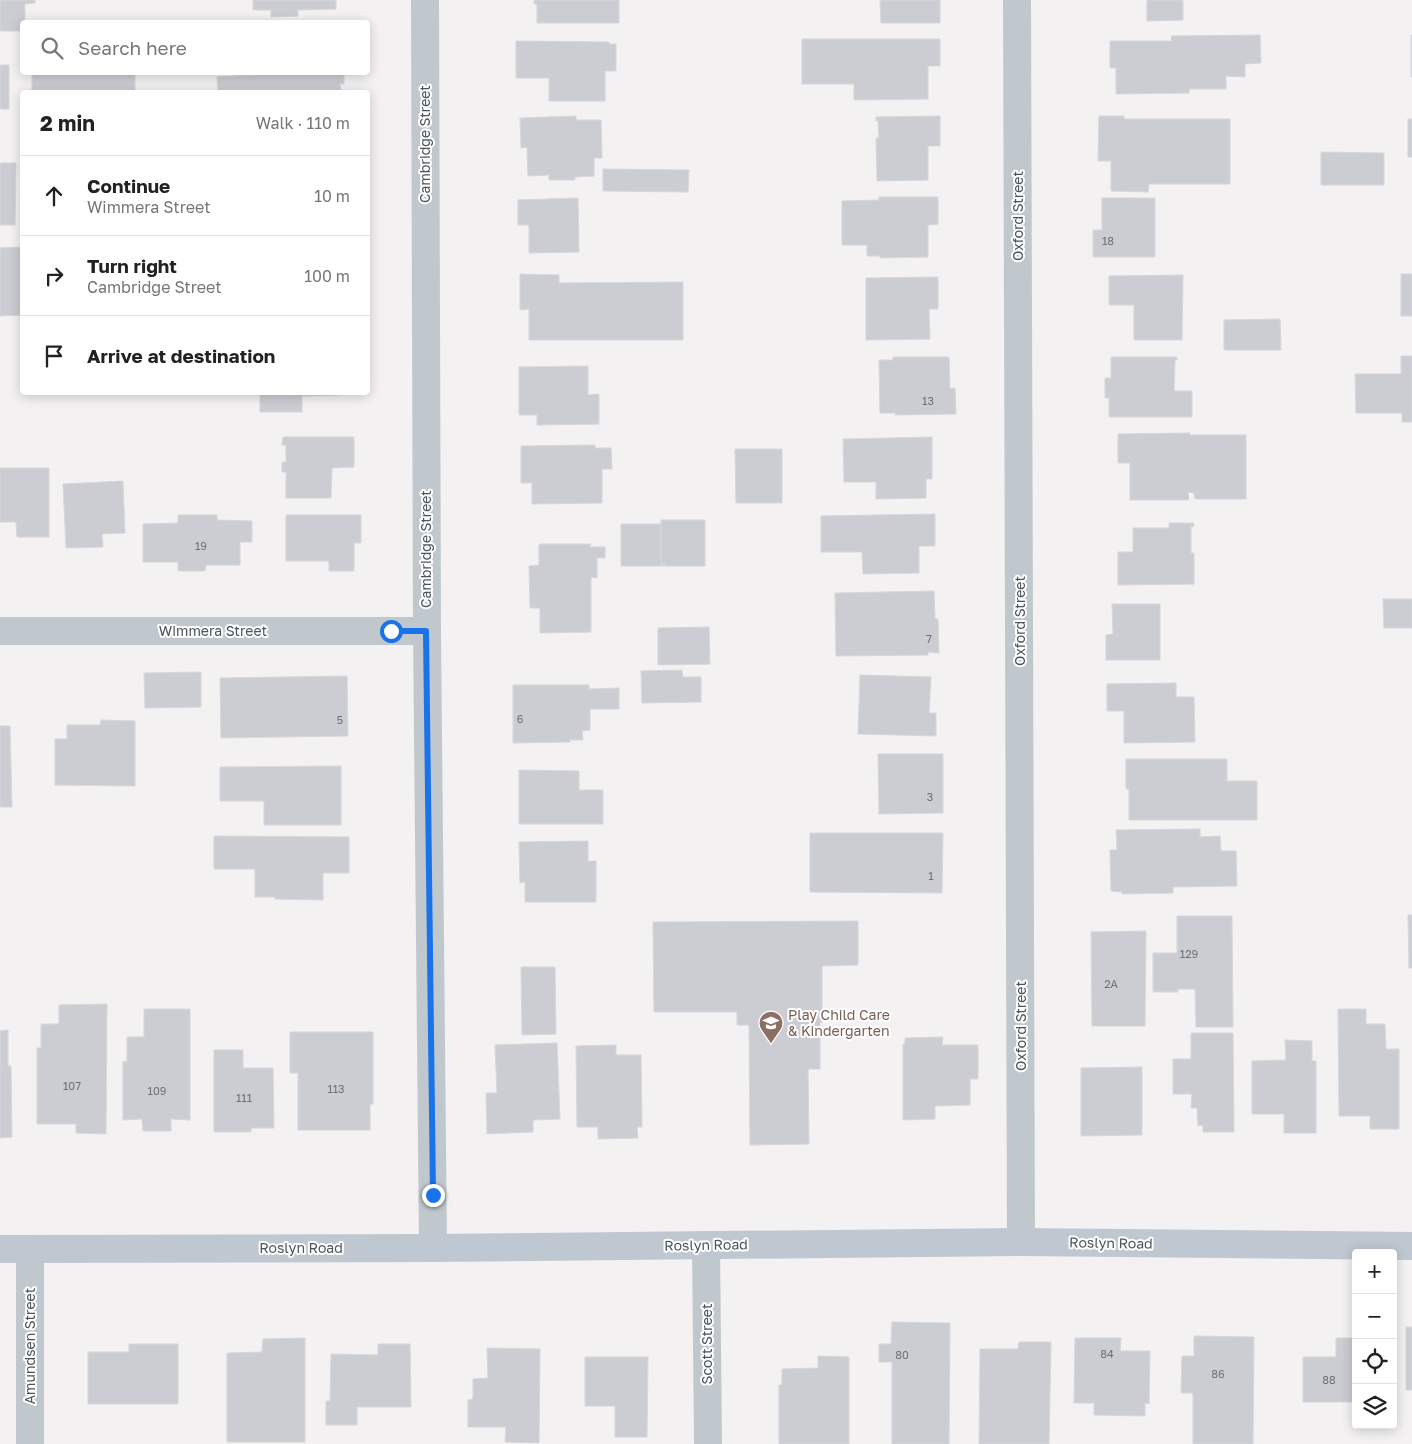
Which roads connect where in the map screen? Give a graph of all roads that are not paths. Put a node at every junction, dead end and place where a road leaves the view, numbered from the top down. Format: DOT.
graph roads {
  1 [pos="425,0"];
  2 [pos="1017,0"];
  3 [pos="0,631"];
  4 [pos="426,631"];
  5 [pos="1021,1242"];
  6 [pos="706,1245"];
  7 [pos="1412,1246"];
  8 [pos="433,1248"];
  9 [pos="0,1249"];
  10 [pos="30,1249"];
  11 [pos="30,1444"];
  12 [pos="708,1444"];
  1 -- 4 [label="street, Cambridge Street"];
  2 -- 5 [label="street, Oxford Street"];
  3 -- 4 [label="street, Wimmera Street"];
  4 -- 8 [label="street, Cambridge Street"];
  5 -- 6 [label="street, Roslyn Road"];
  5 -- 7 [label="street, Roslyn Road"];
  6 -- 8 [label="street, Roslyn Road"];
  6 -- 12 [label="street, Scott Street"];
  8 -- 10 [label="street, Roslyn Road"];
  9 -- 10 [label="street, Roslyn Road"];
  10 -- 11 [label="street, Amundsen Street"];
}
